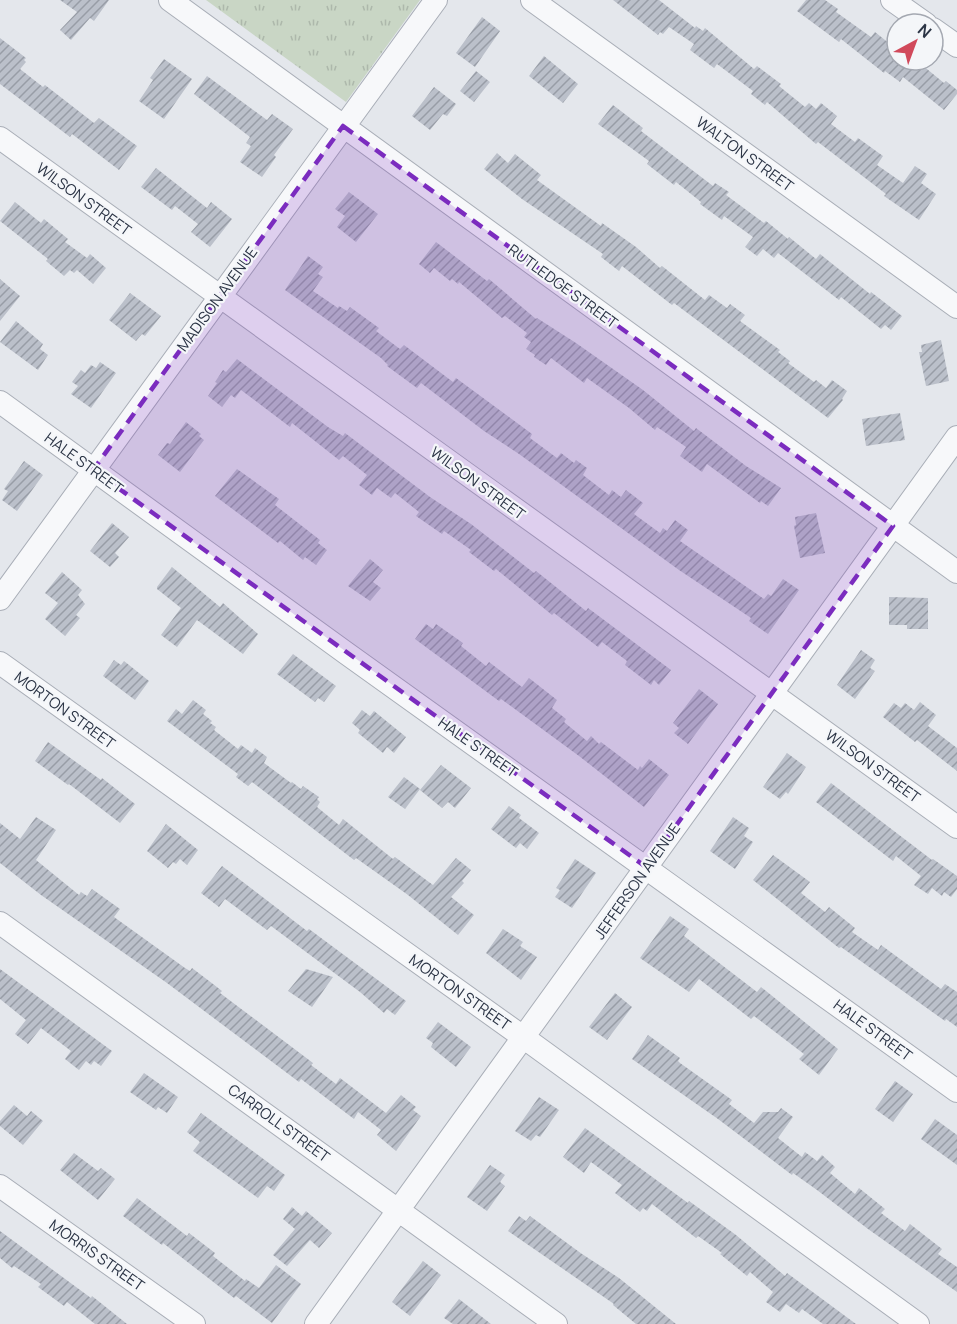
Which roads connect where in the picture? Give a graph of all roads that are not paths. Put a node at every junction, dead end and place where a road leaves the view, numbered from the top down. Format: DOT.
graph roads {
  1 [pos="170,0"];
  2 [pos="436,0"];
  3 [pos="532,0"];
  4 [pos="892,0"];
  5 [pos="909,12"];
  6 [pos="343,126"];
  7 [pos="0,138"];
  8 [pos="219,297"];
  9 [pos="957,307"];
  10 [pos="0,402"];
  11 [pos="957,437"];
  12 [pos="93,470"];
  13 [pos="893,526"];
  14 [pos="957,572"];
  15 [pos="0,599"];
  16 [pos="0,663"];
  17 [pos="772,693"];
  18 [pos="957,827"];
  19 [pos="646,867"];
  20 [pos="0,923"];
  21 [pos="523,1037"];
  22 [pos="957,1091"];
  23 [pos="0,1186"];
  24 [pos="399,1210"];
  25 [pos="194,1324"];
  26 [pos="316,1324"];
  27 [pos="556,1324"];
  28 [pos="918,1324"];
  1 -- 6 [label="street, RUTLEDGE STREET"];
  2 -- 6 [label="street, MADISON AVENUE"];
  3 -- 9 [label="street, WALTON STREET"];
  4 -- 5 [label="street"];
  6 -- 8 [label="street, MADISON AVENUE"];
  6 -- 13 [label="street, RUTLEDGE STREET"];
  7 -- 8 [label="street, WILSON STREET"];
  8 -- 12 [label="street, MADISON AVENUE"];
  8 -- 17 [label="street, WILSON STREET"];
  10 -- 12 [label="street, HALE STREET"];
  11 -- 13 [label="street, JEFFERSON AVENUE"];
  12 -- 15 [label="street, MADISON AVENUE"];
  12 -- 19 [label="street, HALE STREET"];
  13 -- 14 [label="street, RUTLEDGE STREET"];
  13 -- 17 [label="street, JEFFERSON AVENUE"];
  16 -- 21 [label="street, MORTON STREET"];
  17 -- 18 [label="street, WILSON STREET"];
  17 -- 19 [label="street, JEFFERSON AVENUE"];
  19 -- 21 [label="street, JEFFERSON AVENUE"];
  19 -- 22 [label="street, HALE STREET"];
  20 -- 24 [label="street, CARROLL STREET"];
  21 -- 24 [label="street, JEFFERSON AVENUE"];
  21 -- 28 [label="street, MORTON STREET"];
  23 -- 25 [label="street, MORRIS STREET"];
  24 -- 26 [label="street, JEFFERSON AVENUE"];
  24 -- 27 [label="street, CARROLL STREET"];
}
